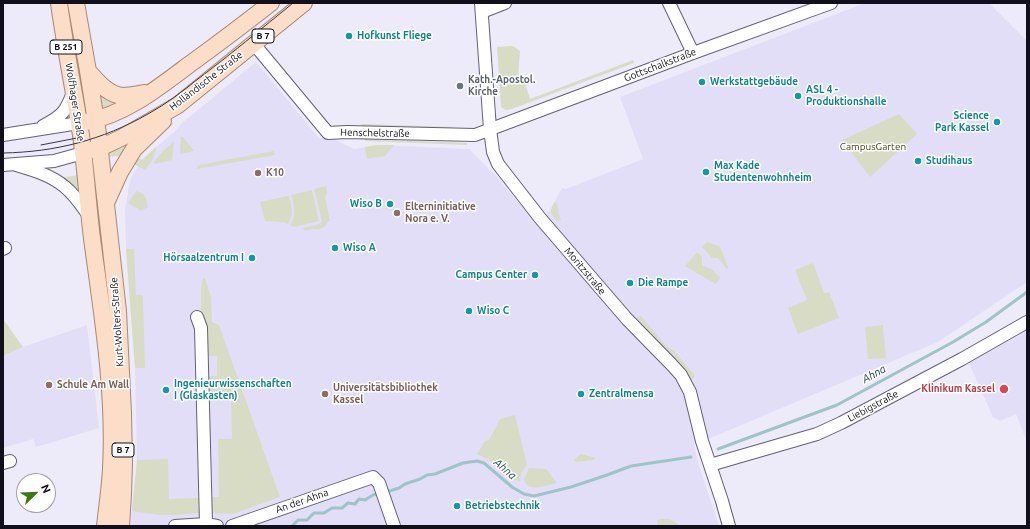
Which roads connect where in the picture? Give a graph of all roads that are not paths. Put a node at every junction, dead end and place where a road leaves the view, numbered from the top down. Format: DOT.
graph roads {
  1 [pos="59,3"];
  2 [pos="76,3"];
  3 [pos="271,3"];
  4 [pos="304,3"];
  5 [pos="505,3"];
  6 [pos="669,3"];
  7 [pos="831,3"];
  8 [pos="481,7"];
  9 [pos="254,44"];
  10 [pos="693,53"];
  11 [pos="88,71"];
  12 [pos="74,91"];
  13 [pos="152,92"];
  14 [pos="178,105"];
  15 [pos="96,120"];
  16 [pos="79,123"];
  17 [pos="490,129"];
  18 [pos="35,130"];
  19 [pos="3,135"];
  20 [pos="100,148"];
  21 [pos="83,153"];
  22 [pos="3,165"];
  23 [pos="16,165"];
  24 [pos="106,203"];
  25 [pos="89,216"];
  26 [pos="197,317"];
  27 [pos="1027,322"];
  28 [pos="710,465"];
  29 [pos="211,525"];
  30 [pos="105,526"];
  31 [pos="120,526"];
  32 [pos="175,526"];
  33 [pos="232,526"];
  34 [pos="394,526"];
  35 [pos="729,526"];
  1 -- 12 [label="main road, Wolfhager Straße / B 251"];
  2 -- 11 [label="main road, Wolfhager Straße / B 251"];
  3 -- 13 [label="main road, B 7"];
  4 -- 9 [label="main road, Holländische Straße / B 7"];
  5 -- 8 [label="street"];
  6 -- 10 [label="street"];
  7 -- 10 [label="street, Gottschalkstraße"];
  8 -- 17 [label="street, Moritzstraße"];
  9 -- 14 [label="main road, Holländische Straße / B 7"];
  9 -- 17 [label="street, Henschelstraße"];
  10 -- 17 [label="street, Gottschalkstraße"];
  11 -- 13 [label="main road"];
  11 -- 15 [label="main road, Wolfhager Straße / B 251"];
  12 -- 16 [label="main road, Wolfhager Straße / B 251"];
  12 -- 18 [label="street"];
  13 -- 15 [label="main road, B 7"];
  14 -- 20 [label="main road, Holländische Straße"];
  14 -- 24 [label="main road, B 7"];
  15 -- 16 [label="main road, B 7"];
  15 -- 20 [label="main road, Kurt-Wolters-Straße / B 251"];
  16 -- 18 [label="street"];
  16 -- 21 [label="main road, Wolfhager Straße / B 7"];
  17 -- 28 [label="street, Moritzstraße"];
  18 -- 19 [label="street"];
  20 -- 21 [label="main road, Holländische Straße"];
  20 -- 24 [label="main road, Kurt-Wolters-Straße / B 251"];
  21 -- 23 [label="street"];
  21 -- 25 [label="main road, Kurt-Wolters-Straße / B 7"];
  22 -- 23 [label="street"];
  23 -- 25 [label="street"];
  24 -- 31 [label="main road, Kurt-Wolters-Straße / B 7"];
  25 -- 30 [label="main road, Kurt-Wolters-Straße / B 7"];
  26 -- 29 [label="street"];
  27 -- 28 [label="street, Liebigstraße"];
  28 -- 35 [label="street, Moritzstraße"];
  29 -- 32 [label="street"];
  33 -- 34 [label="street, An der Ahna"];
}
